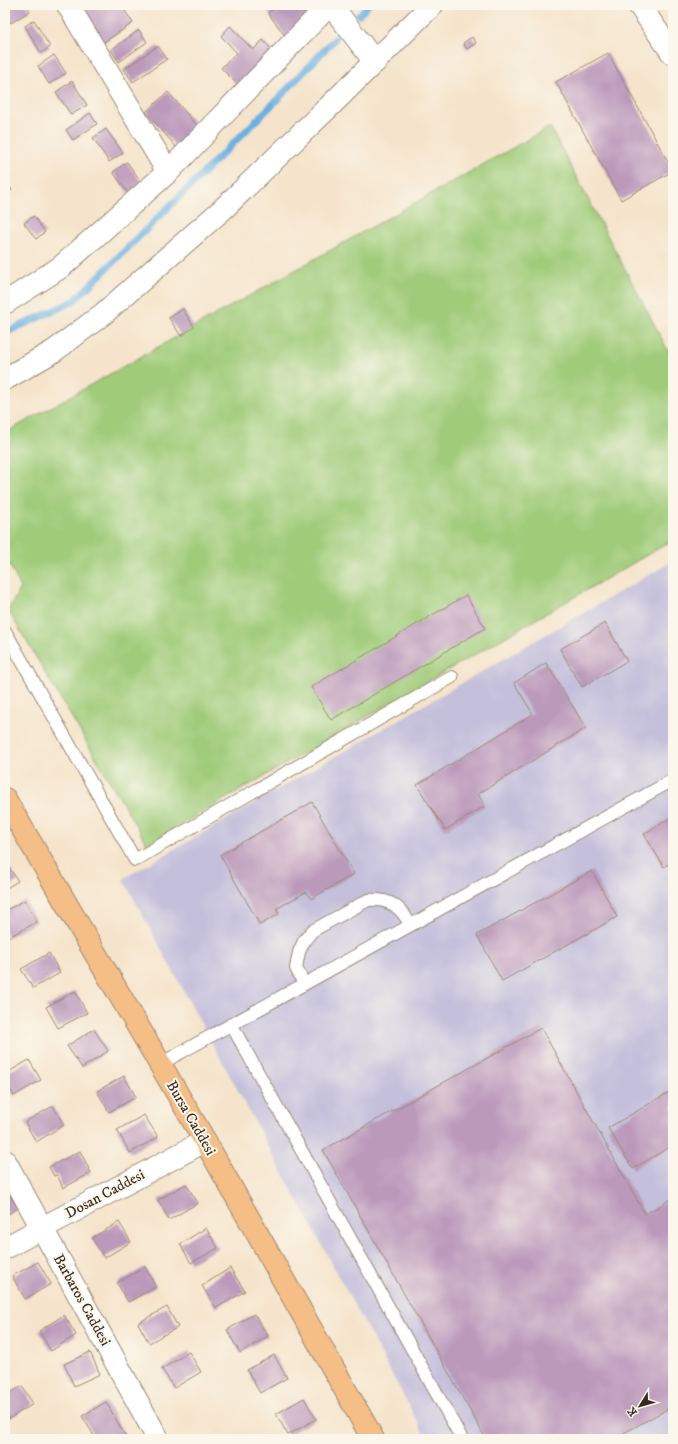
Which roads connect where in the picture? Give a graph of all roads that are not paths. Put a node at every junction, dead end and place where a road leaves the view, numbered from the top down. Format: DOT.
graph roads {
  1 [pos="68,5"];
  2 [pos="330,5"];
  3 [pos="432,5"];
  4 [pos="639,5"];
  5 [pos="673,54"];
  6 [pos="375,62"];
  7 [pos="168,172"];
  8 [pos="5,303"];
  9 [pos="5,379"];
  10 [pos="5,631"];
  11 [pos="452,677"];
  12 [pos="673,780"];
  13 [pos="5,799"];
  14 [pos="410,925"];
  15 [pos="304,984"];
  16 [pos="232,1024"];
  17 [pos="160,1064"];
  18 [pos="205,1141"];
  19 [pos="5,1162"];
  20 [pos="42,1228"];
  21 [pos="5,1248"];
  22 [pos="158,1439"];
  23 [pos="373,1439"];
  24 [pos="462,1439"];
  1 -- 7 [label="street"];
  2 -- 6 [label="street"];
  2 -- 7 [label="street"];
  3 -- 6 [label="street"];
  4 -- 5 [label="street"];
  6 -- 9 [label="street"];
  7 -- 8 [label="street"];
  10 -- 11 [label="lane"];
  12 -- 14 [label="lane"];
  13 -- 17 [label="main road, Bursa Caddesi"];
  14 -- 15 [label="lane"];
  14 -- 15 [label="lane"];
  15 -- 16 [label="lane"];
  16 -- 17 [label="lane"];
  16 -- 24 [label="lane"];
  17 -- 18 [label="main road, Bursa Caddesi"];
  18 -- 20 [label="street, Dosan Caddesi"];
  18 -- 23 [label="main road, Bursa Caddesi"];
  19 -- 20 [label="street, Barbaros Caddesi"];
  20 -- 21 [label="street, Dosan Caddesi"];
  20 -- 22 [label="street, Barbaros Caddesi"];
}
